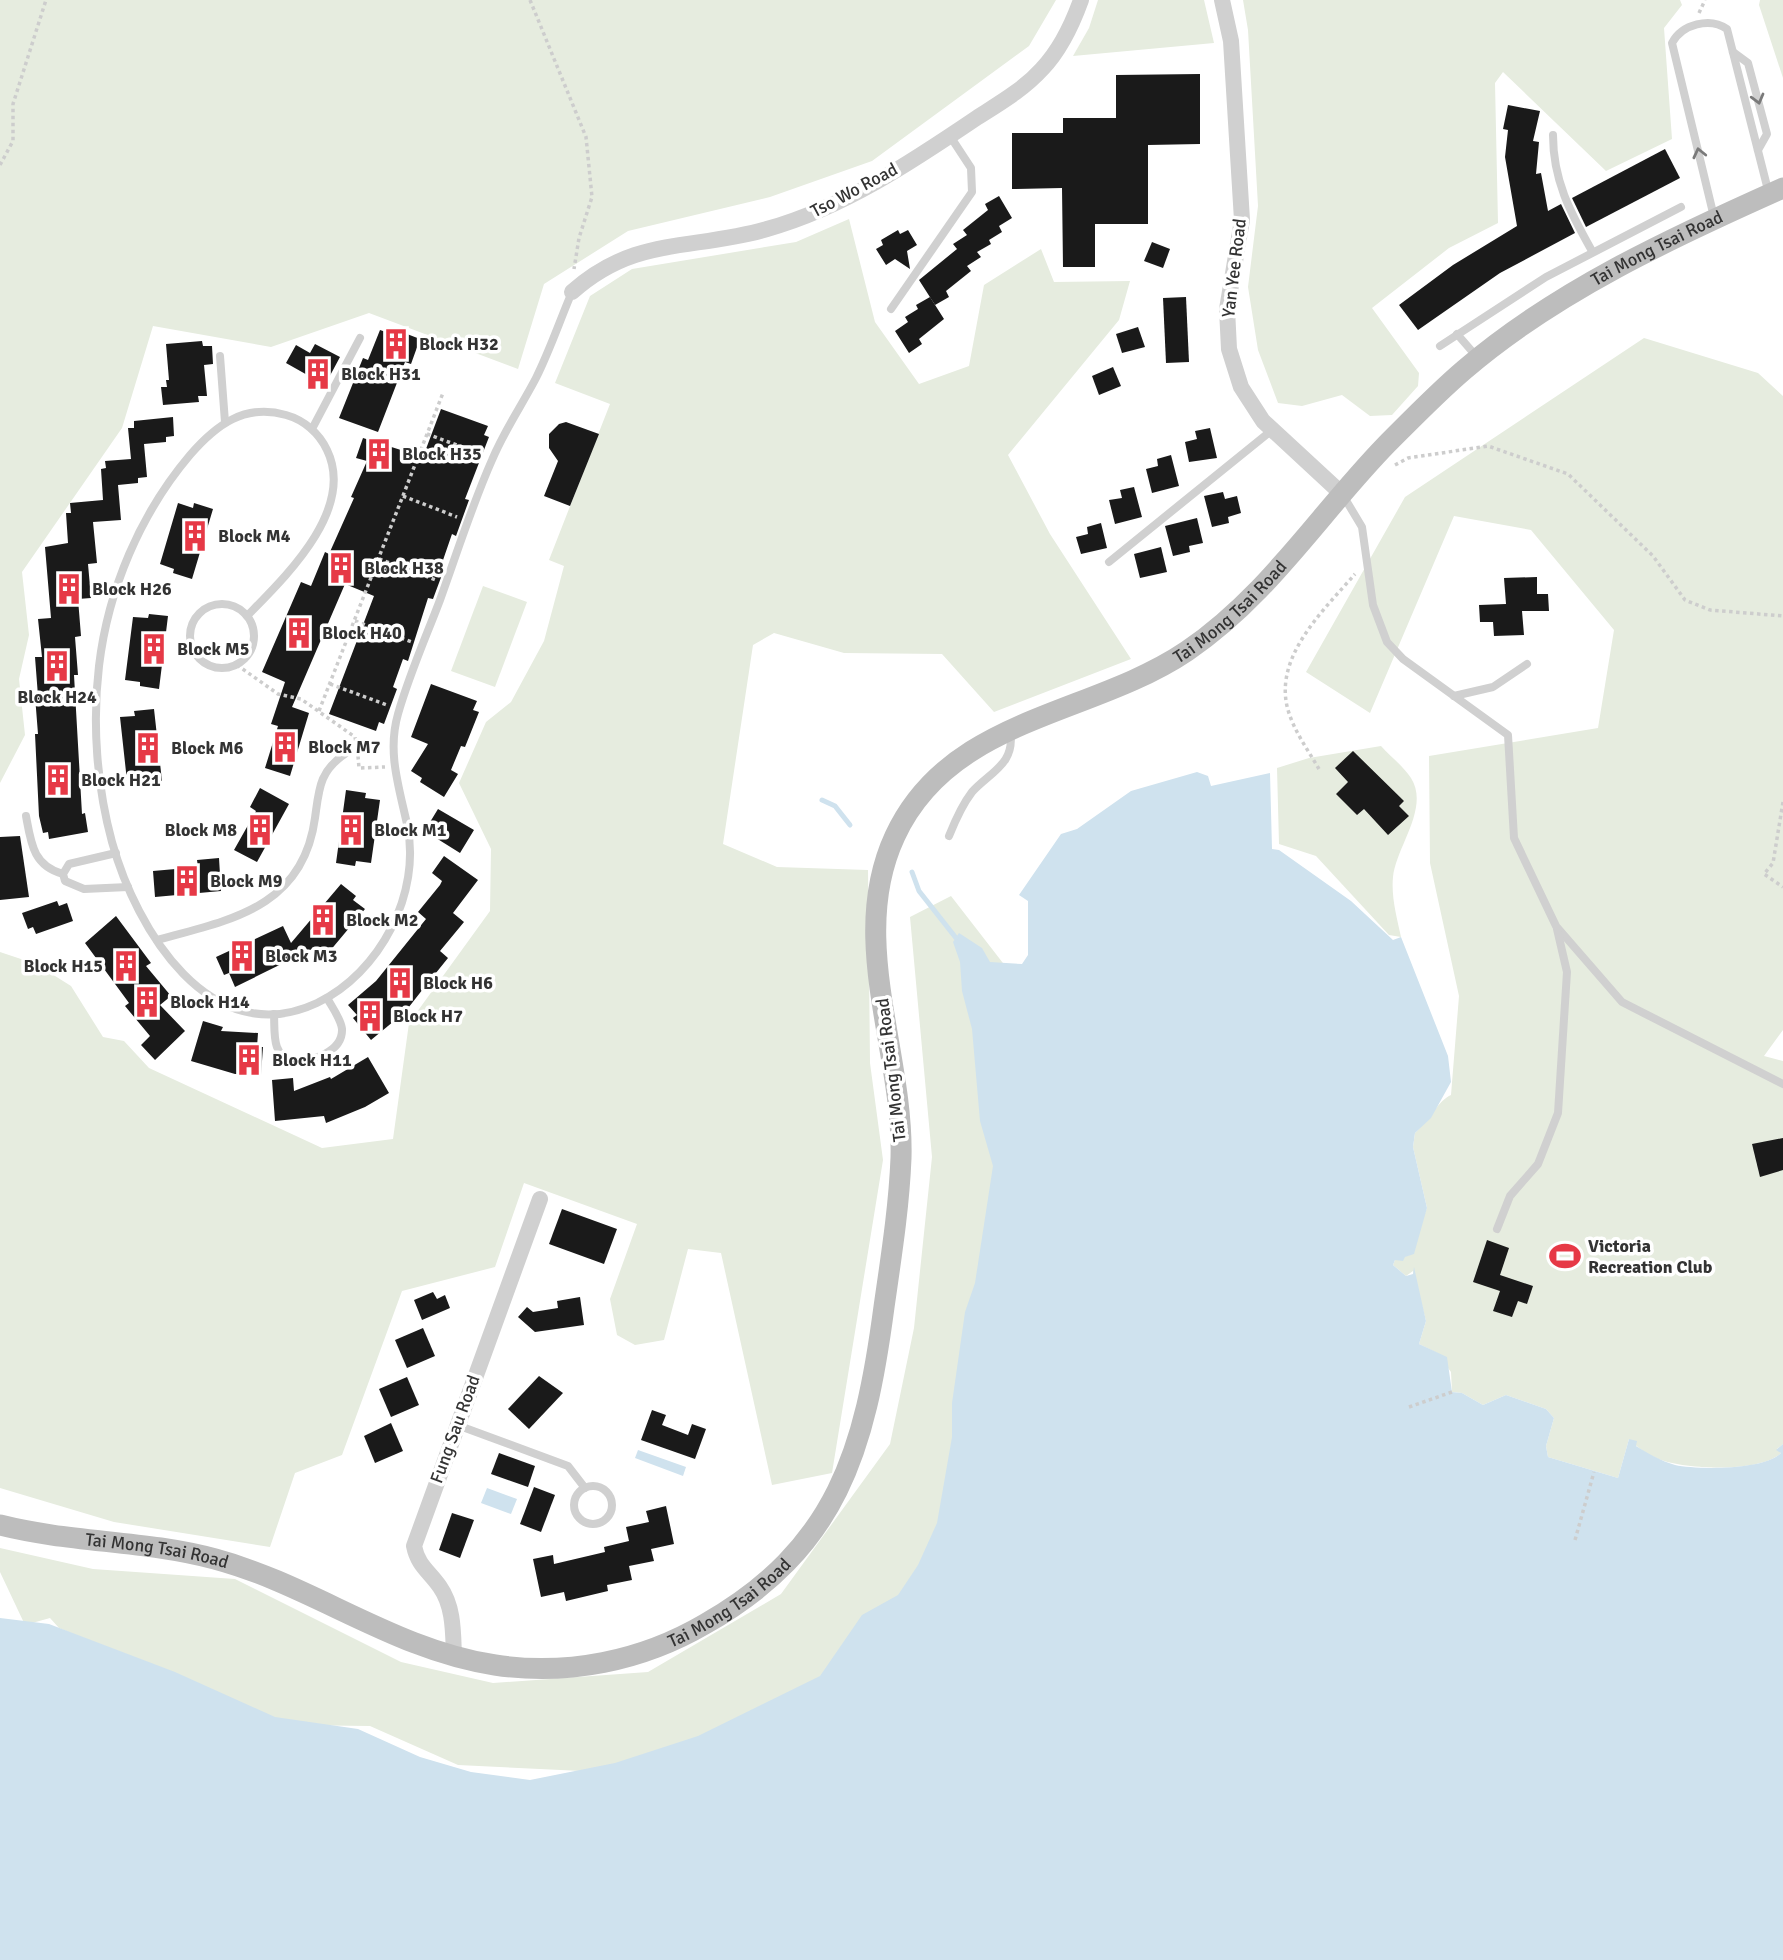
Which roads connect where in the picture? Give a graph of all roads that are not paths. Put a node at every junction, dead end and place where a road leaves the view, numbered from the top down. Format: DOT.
graph roads {
  1 [pos="1081,0"];
  2 [pos="1222,0"];
  3 [pos="1553,135"];
  4 [pos="950,136"];
  5 [pos="1776,191"];
  6 [pos="1681,207"];
  7 [pos="1714,220"];
  8 [pos="1592,251"];
  9 [pos="572,292"];
  10 [pos="891,309"];
  11 [pos="1457,334"];
  12 [pos="360,338"];
  13 [pos="1440,346"];
  14 [pos="220,356"];
  15 [pos="1479,359"];
  16 [pos="225,422"];
  17 [pos="312,429"];
  18 [pos="1272,430"];
  19 [pos="1342,494"];
  20 [pos="1109,562"];
  21 [pos="247,616"];
  22 [pos="1527,664"];
  23 [pos="1454,696"];
  24 [pos="1009,729"];
  25 [pos="345,754"];
  26 [pos="26,816"];
  27 [pos="949,836"];
  28 [pos="116,853"];
  29 [pos="63,874"];
  30 [pos="128,887"];
  31 [pos="1556,926"];
  32 [pos="157,940"];
  33 [pos="327,998"];
  34 [pos="274,1014"];
  35 [pos="1783,1084"];
  36 [pos="540,1199"];
  37 [pos="1497,1229"];
  38 [pos="457,1425"];
  39 [pos="585,1488"];
  40 [pos="0,1525"];
  41 [pos="454,1656"];
  1 -- 4 [label="street, Tso Wo Road"];
  2 -- 18 [label="street, Yan Yee Road"];
  3 -- 8 [label="lane"];
  4 -- 9 [label="street, Tso Wo Road"];
  4 -- 10 [label="lane"];
  5 -- 7 [label="street, Tai Mong Tsai Road"];
  7 -- 5 [label="lane, one-way"];
  6 -- 8 [label="lane"];
  7 -- 15 [label="street, Tai Mong Tsai Road"];
  8 -- 11 [label="lane"];
  9 -- 33 [label="lane"];
  11 -- 13 [label="lane"];
  11 -- 15 [label="lane"];
  12 -- 17 [label="lane"];
  14 -- 16 [label="lane"];
  15 -- 19 [label="street, Tai Mong Tsai Road"];
  16 -- 17 [label="lane"];
  16 -- 28 [label="lane"];
  17 -- 21 [label="lane"];
  18 -- 19 [label="street, Yan Yee Road"];
  18 -- 20 [label="lane"];
  19 -- 23 [label="lane"];
  19 -- 24 [label="street, Tai Mong Tsai Road"];
  21 -- 21 [label="lane"];
  22 -- 23 [label="lane"];
  23 -- 31 [label="lane"];
  24 -- 27 [label="lane"];
  24 -- 41 [label="street, Tai Mong Tsai Road"];
  25 -- 32 [label="lane"];
  26 -- 29 [label="lane"];
  28 -- 29 [label="lane"];
  28 -- 30 [label="lane"];
  29 -- 30 [label="lane"];
  30 -- 32 [label="lane"];
  31 -- 35 [label="lane"];
  31 -- 37 [label="lane"];
  32 -- 34 [label="lane"];
  33 -- 34 [label="lane"];
  33 -- 34 [label="lane"];
  36 -- 38 [label="street, Fung Sau Road"];
  38 -- 39 [label="lane"];
  38 -- 41 [label="street, Fung Sau Road"];
  39 -- 39 [label="lane"];
  40 -- 41 [label="street, Tai Mong Tsai Road"];
}
